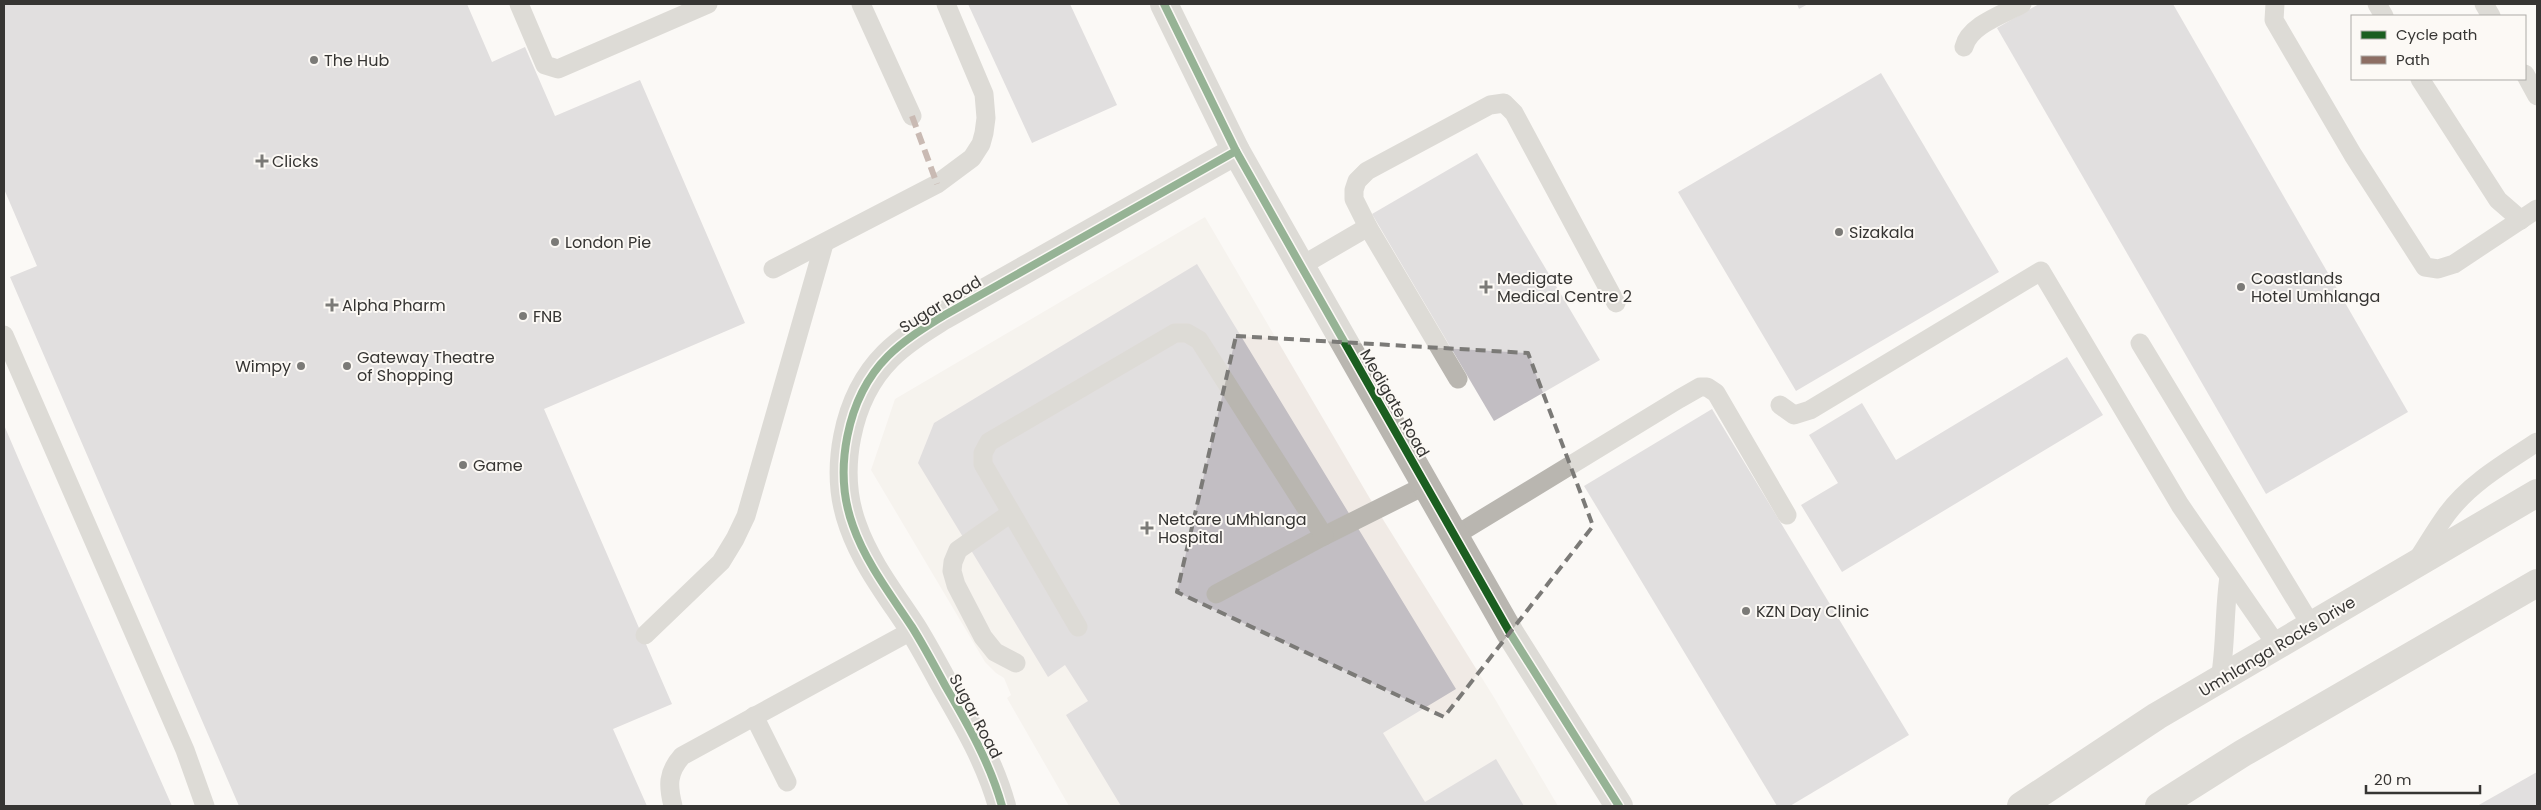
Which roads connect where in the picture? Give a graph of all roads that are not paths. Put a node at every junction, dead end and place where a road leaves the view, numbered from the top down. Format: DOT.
graph roads {
  1 [pos="519,4"];
  2 [pos="708,4"];
  3 [pos="861,4"];
  4 [pos="946,4"];
  5 [pos="1164,4"];
  6 [pos="2022,4"];
  7 [pos="2275,4"];
  8 [pos="2377,4"];
  9 [pos="2484,4"];
  10 [pos="2383,15"];
  11 [pos="2490,15"];
  12 [pos="1964,47"];
  13 [pos="2526,76"];
  14 [pos="2421,80"];
  15 [pos="2537,96"];
  16 [pos="912,116"];
  17 [pos="1236,151"];
  18 [pos="2537,210"];
  19 [pos="2522,220"];
  20 [pos="1368,227"];
  21 [pos="824,244"];
  22 [pos="1301,266"];
  23 [pos="773,269"];
  24 [pos="1616,303"];
  25 [pos="4,335"];
  26 [pos="2140,343"];
  27 [pos="1458,379"];
  28 [pos="1780,405"];
  29 [pos="2537,442"];
  30 [pos="1426,486"];
  31 [pos="2537,493"];
  32 [pos="1011,513"];
  33 [pos="1787,516"];
  34 [pos="1456,535"];
  35 [pos="1324,536"];
  36 [pos="2413,565"];
  37 [pos="2229,577"];
  38 [pos="2537,583"];
  39 [pos="1216,594"];
  40 [pos="2311,625"];
  41 [pos="1078,627"];
  42 [pos="914,630"];
  43 [pos="645,635"];
  44 [pos="2278,647"];
  45 [pos="1016,663"];
  46 [pos="2220,680"];
  47 [pos="754,716"];
  48 [pos="787,782"];
  49 [pos="2190,786"];
  50 [pos="205,806"];
  51 [pos="673,806"];
  52 [pos="1002,806"];
  53 [pos="1619,806"];
  54 [pos="2021,806"];
  55 [pos="2159,806"];
  56 [pos="2166,806"];
  1 -- 2 [label="lane"];
  3 -- 16 [label="lane"];
  4 -- 21 [label="lane"];
  5 -- 17 [label="street, Medigate Road"];
  6 -- 12 [label="lane"];
  7 -- 19 [label="lane"];
  8 -- 10 [label="lane"];
  9 -- 11 [label="lane"];
  13 -- 15 [label="lane"];
  14 -- 19 [label="lane"];
  17 -- 22 [label="street, Medigate Road"];
  17 -- 42 [label="street, Sugar Road"];
  18 -- 19 [label="lane"];
  20 -- 22 [label="lane"];
  20 -- 24 [label="lane"];
  20 -- 27 [label="lane"];
  21 -- 23 [label="lane"];
  21 -- 43 [label="lane"];
  22 -- 30 [label="street, Medigate Road"];
  25 -- 50 [label="lane"];
  26 -- 40 [label="lane"];
  28 -- 37 [label="lane"];
  29 -- 36 [label="lane"];
  30 -- 34 [label="street, Medigate Road"];
  30 -- 35 [label="lane"];
  31 -- 36 [label="main road, Umhlanga Rocks Drive"];
  32 -- 35 [label="lane"];
  32 -- 41 [label="lane"];
  32 -- 45 [label="lane"];
  33 -- 34 [label="lane"];
  34 -- 53 [label="street, Medigate Road"];
  35 -- 39 [label="lane"];
  36 -- 40 [label="main road, Umhlanga Rocks Drive"];
  37 -- 44 [label="lane"];
  37 -- 46 [label="lane"];
  38 -- 49 [label="main road"];
  40 -- 44 [label="main road, Umhlanga Rocks Drive"];
  42 -- 47 [label="lane"];
  42 -- 52 [label="street, Sugar Road"];
  44 -- 46 [label="main road, Umhlanga Rocks Drive"];
  46 -- 54 [label="main road, Umhlanga Rocks Drive"];
  47 -- 48 [label="lane"];
  47 -- 51 [label="lane"];
  49 -- 55 [label="main road"];
  49 -- 56 [label="lane"];
}
